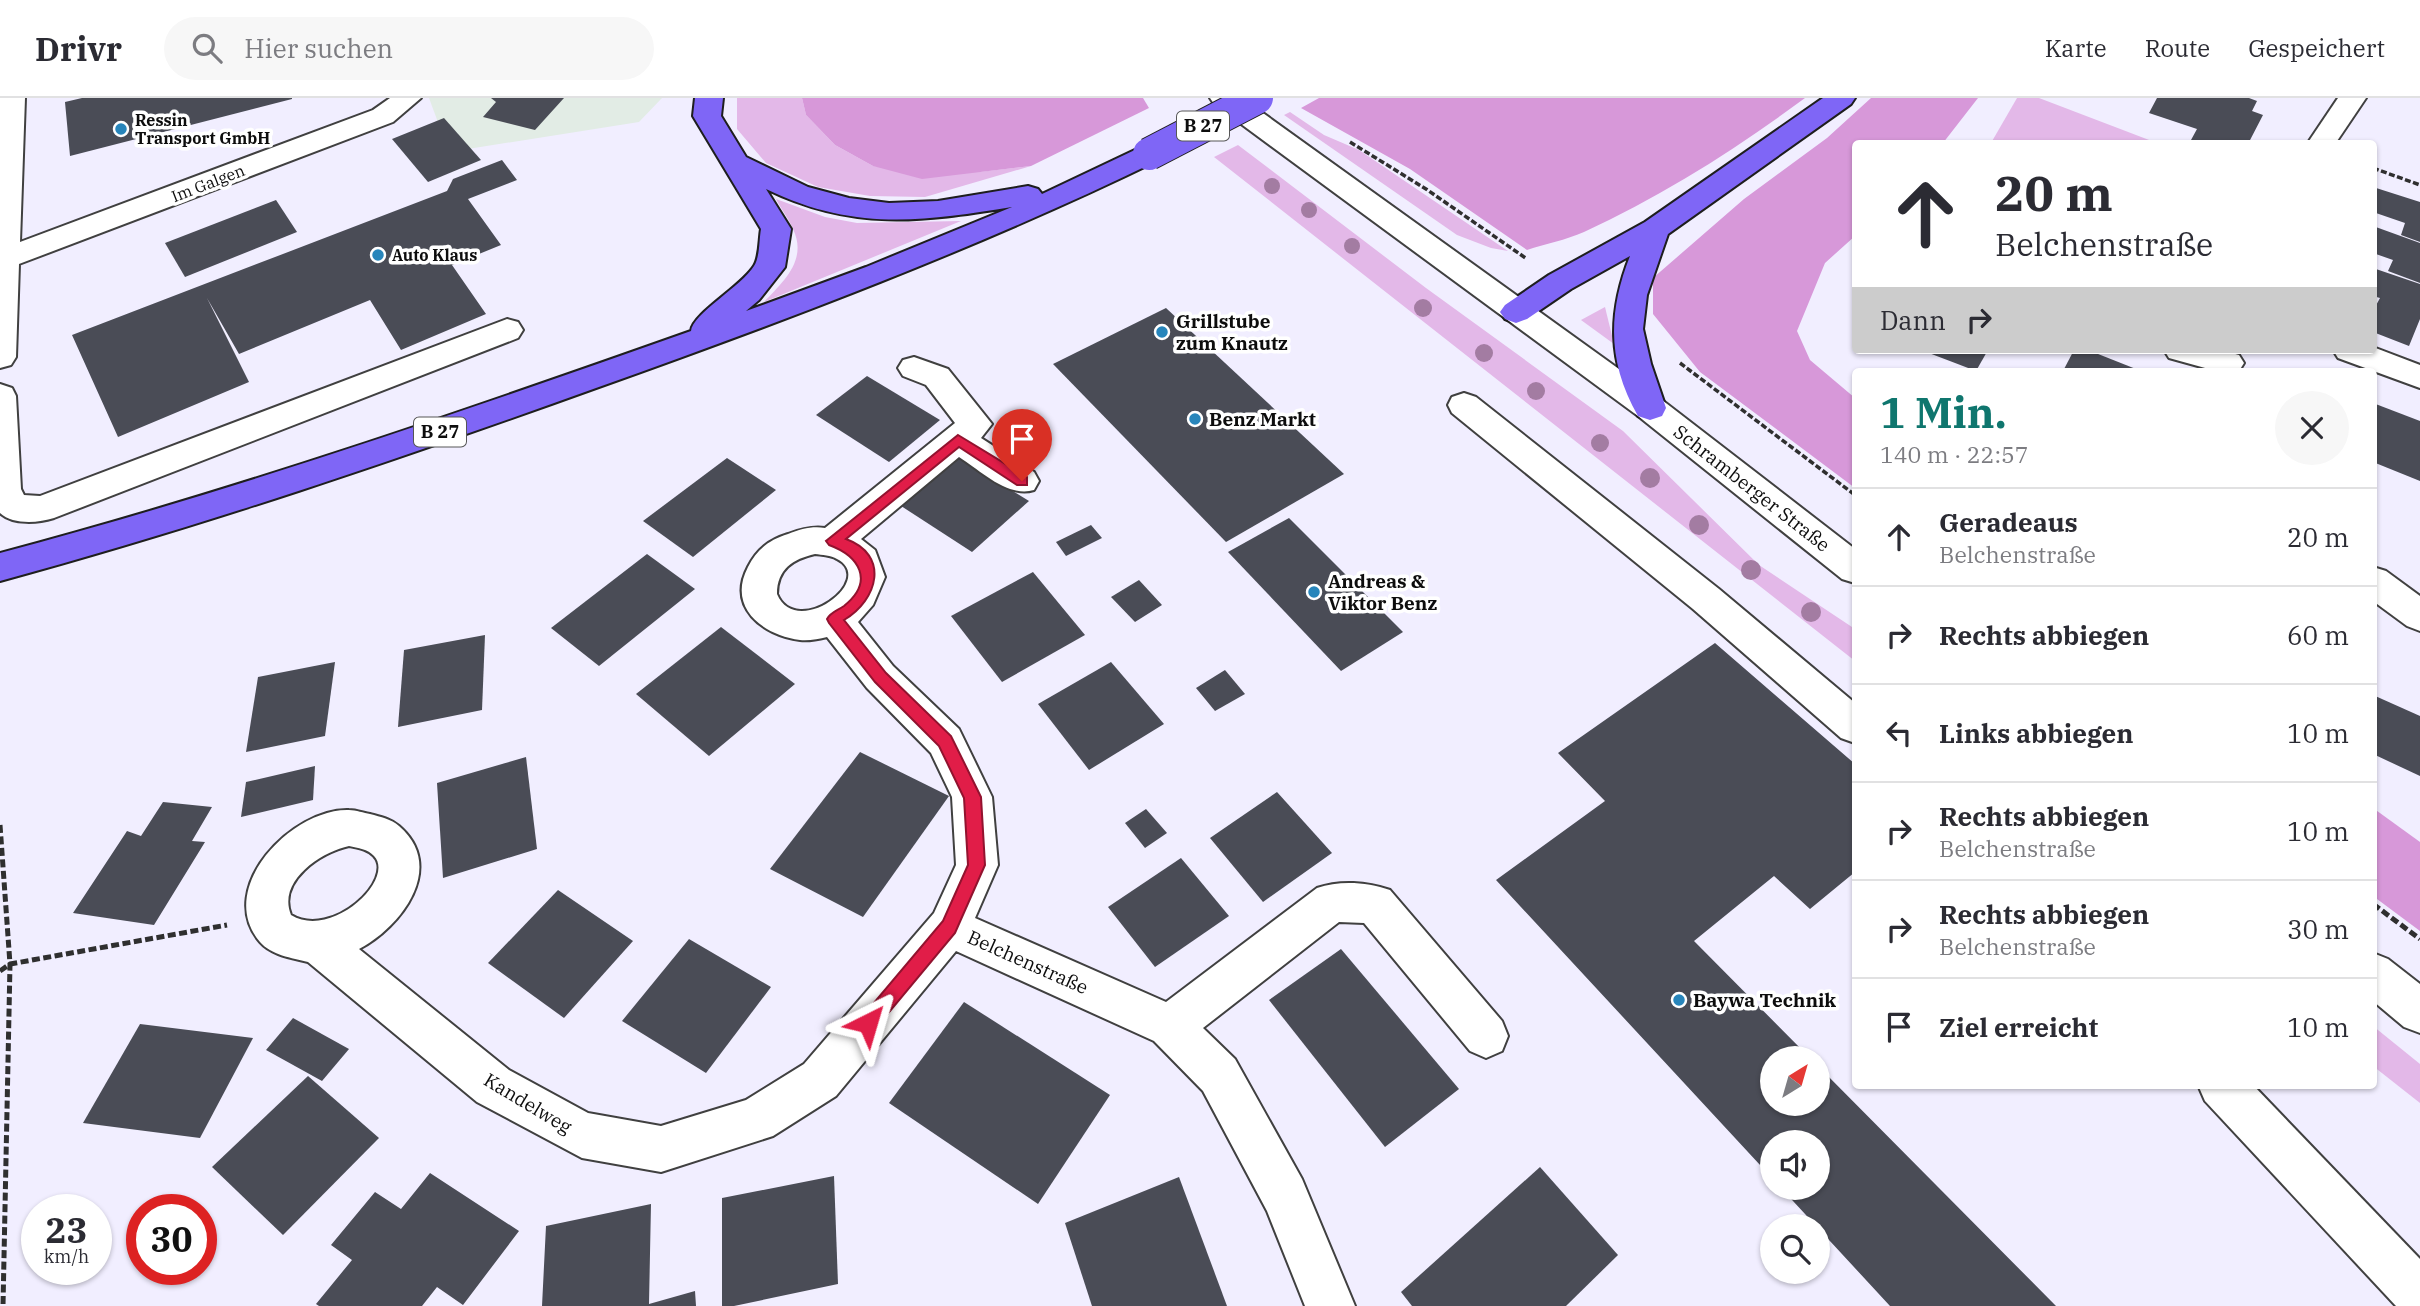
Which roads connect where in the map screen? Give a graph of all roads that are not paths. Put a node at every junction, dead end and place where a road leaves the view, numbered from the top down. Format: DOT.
graph roads {
  1 [pos="11,98"];
  2 [pos="407,98"];
  3 [pos="709,98"];
  4 [pos="1224,98"];
  5 [pos="1257,98"];
  6 [pos="1841,98"];
  7 [pos="2352,98"];
  8 [pos="2324,140"];
  9 [pos="734,162"];
  10 [pos="1075,189"];
  11 [pos="1655,229"];
  12 [pos="5,258"];
  13 [pos="1516,312"];
  14 [pos="507,330"];
  15 [pos="688,344"];
  16 [pos="2198,354"];
  17 [pos="2359,354"];
  18 [pos="0,357"];
  19 [pos="2229,361"];
  20 [pos="914,368"];
  21 [pos="2420,377"];
  22 [pos="0,396"];
  23 [pos="1464,405"];
  24 [pos="1650,408"];
  25 [pos="958,440"];
  26 [pos="1022,481"];
  27 [pos="834,541"];
  28 [pos="4,566"];
  29 [pos="1852,567"];
  30 [pos="2377,583"];
  31 [pos="2420,617"];
  32 [pos="834,619"];
  33 [pos="1852,723"];
  34 [pos="949,927"];
  35 [pos="317,942"];
  36 [pos="2377,977"];
  37 [pos="2420,1012"];
  38 [pos="1170,1026"];
  39 [pos="1486,1036"];
  40 [pos="2225,1089"];
  41 [pos="2420,1295"];
  42 [pos="1330,1306"];
  1 -- 12 [label="street"];
  2 -- 12 [label="street, Im Galgen"];
  3 -- 9 [label="main road"];
  4 -- 13 [label="street, Schramberger Straße"];
  5 -- 10 [label="main road, B 27, bridge"];
  6 -- 11 [label="main road"];
  7 -- 8 [label="street"];
  9 -- 10 [label="main road"];
  9 -- 15 [label="main road"];
  10 -- 15 [label="main road, B 27"];
  11 -- 13 [label="main road"];
  11 -- 24 [label="main road"];
  12 -- 18 [label="street"];
  13 -- 24 [label="street, Schramberger Straße"];
  14 -- 22 [label="street"];
  15 -- 28 [label="main road, B 27"];
  16 -- 19 [label="street"];
  17 -- 21 [label="street"];
  20 -- 25 [label="street"];
  23 -- 33 [label="street"];
  24 -- 29 [label="street, Schramberger Straße"];
  25 -- 26 [label="street"];
  25 -- 27 [label="street"];
  27 -- 32 [label="street"];
  27 -- 32 [label="street"];
  30 -- 31 [label="street"];
  32 -- 34 [label="street, Belchenstraße"];
  34 -- 35 [label="street, Kandelweg"];
  34 -- 38 [label="street, Belchenstraße"];
  36 -- 37 [label="street"];
  38 -- 39 [label="street"];
  38 -- 42 [label="street, Belchenstraße"];
  40 -- 41 [label="street"];
}
